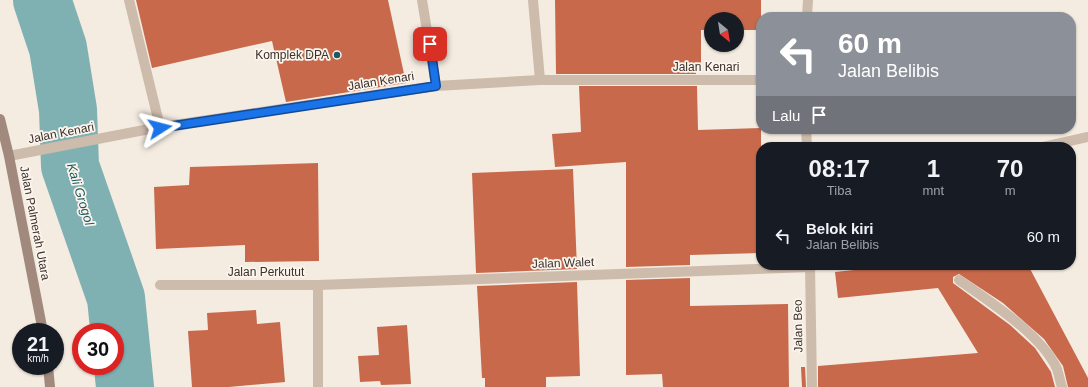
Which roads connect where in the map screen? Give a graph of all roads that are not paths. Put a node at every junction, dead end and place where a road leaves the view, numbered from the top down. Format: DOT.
graph roads {
  1 [pos="129,0"];
  2 [pos="422,0"];
  3 [pos="533,0"];
  4 [pos="808,0"];
  5 [pos="807,12"];
  6 [pos="540,80"];
  7 [pos="756,80"];
  8 [pos="436,86"];
  9 [pos="0,119"];
  10 [pos="160,128"];
  11 [pos="1088,138"];
  12 [pos="1068,142"];
  13 [pos="9,156"];
  14 [pos="756,268"];
  15 [pos="810,270"];
  16 [pos="959,280"];
  17 [pos="318,285"];
  18 [pos="160,286"];
  19 [pos="41,323"];
  20 [pos="49,375"];
  21 [pos="50,387"];
  22 [pos="318,387"];
  23 [pos="812,387"];
  24 [pos="1062,387"];
  1 -- 10 [label="street"];
  2 -- 8 [label="street"];
  3 -- 6 [label="street"];
  4 -- 5 [label="street"];
  6 -- 7 [label="street, Jalan Kenari"];
  6 -- 8 [label="street, Jalan Kenari"];
  8 -- 10 [label="street, Jalan Kenari"];
  9 -- 13 [label="street, Jalan Palmerah Utara"];
  10 -- 13 [label="street, Jalan Kenari"];
  11 -- 12 [label="street"];
  13 -- 19 [label="street, Jalan Palmerah Utara"];
  14 -- 17 [label="street, Jalan Walet"];
  15 -- 23 [label="street, Jalan Beo"];
  16 -- 24 [label="street"];
  17 -- 18 [label="street, Jalan Perkutut"];
  17 -- 22 [label="street, Jalan Perkutut"];
  20 -- 21 [label="street"];
}
